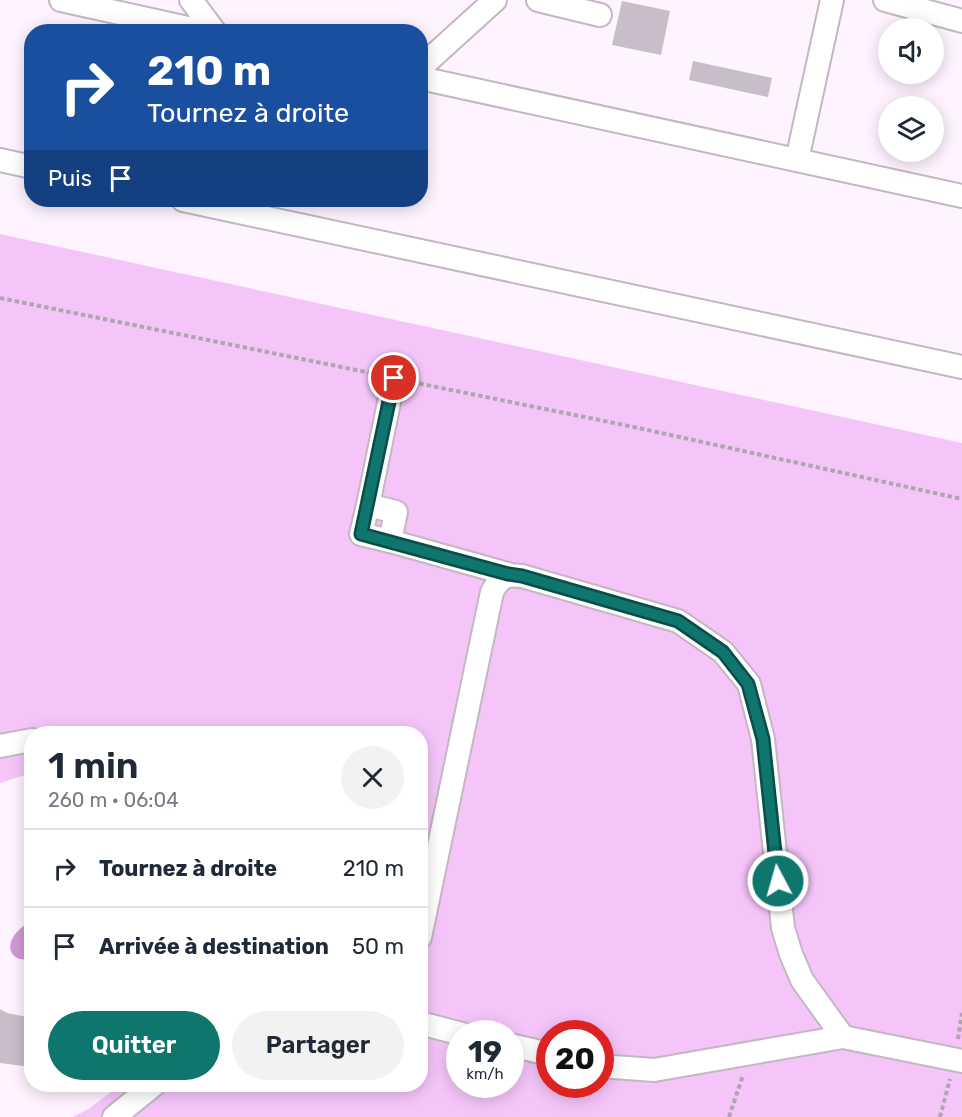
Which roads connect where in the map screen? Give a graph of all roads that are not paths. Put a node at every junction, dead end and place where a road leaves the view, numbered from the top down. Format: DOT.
graph roads {
  1 [pos="61,0"];
  2 [pos="191,0"];
  3 [pos="495,0"];
  4 [pos="538,0"];
  5 [pos="832,0"];
  6 [pos="885,0"];
  7 [pos="600,15"];
  8 [pos="962,21"];
  9 [pos="170,24"];
  10 [pos="209,24"];
  11 [pos="428,61"];
  12 [pos="428,80"];
  13 [pos="0,160"];
  14 [pos="797,160"];
  15 [pos="24,165"];
  16 [pos="962,196"];
  17 [pos="251,207"];
  18 [pos="280,210"];
  19 [pos="962,368"];
  20 [pos="394,378"];
  21 [pos="508,574"];
  22 [pos="24,742"];
  23 [pos="0,746"];
  24 [pos="428,899"];
  25 [pos="428,1025"];
  26 [pos="446,1030"];
  27 [pos="843,1037"];
  28 [pos="962,1060"];
  29 [pos="614,1066"];
  30 [pos="145,1092"];
  31 [pos="114,1117"];
  1 -- 9 [label="lane"];
  2 -- 10 [label="lane"];
  3 -- 11 [label="lane"];
  4 -- 7 [label="lane"];
  5 -- 14 [label="lane"];
  6 -- 8 [label="lane"];
  12 -- 14 [label="lane"];
  13 -- 15 [label="lane"];
  14 -- 16 [label="lane"];
  17 -- 18 [label="lane"];
  18 -- 19 [label="lane"];
  20 -- 21 [label="lane"];
  21 -- 24 [label="lane"];
  21 -- 27 [label="lane"];
  22 -- 23 [label="lane"];
  25 -- 26 [label="lane"];
  27 -- 28 [label="lane"];
  27 -- 29 [label="lane"];
  30 -- 31 [label="lane"];
}
